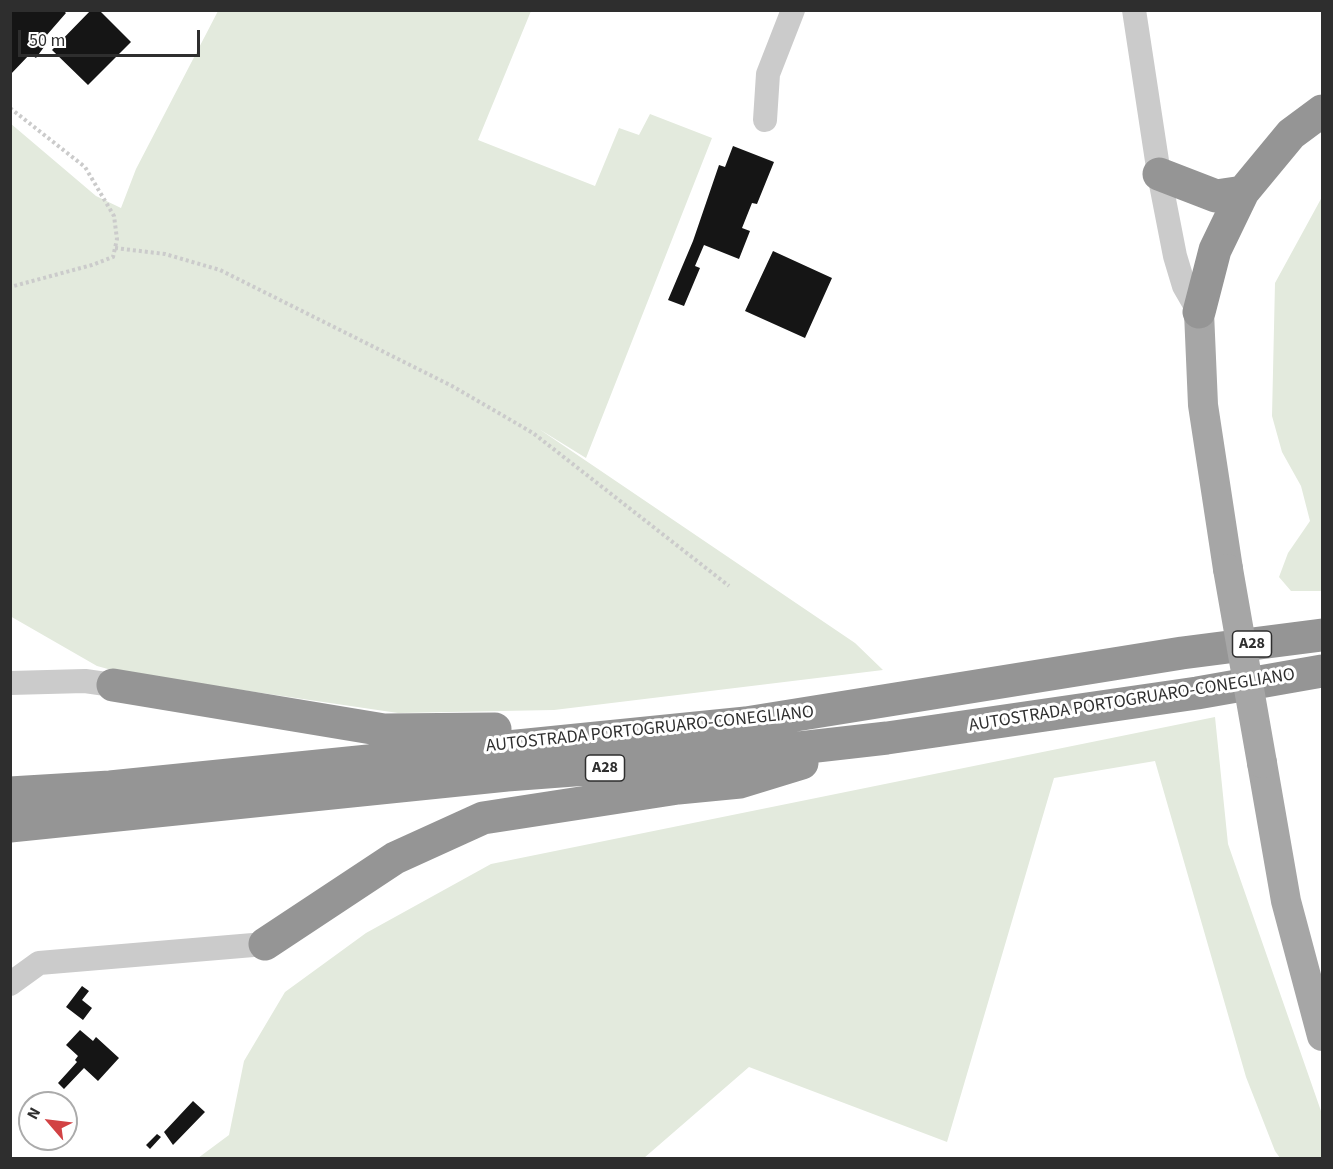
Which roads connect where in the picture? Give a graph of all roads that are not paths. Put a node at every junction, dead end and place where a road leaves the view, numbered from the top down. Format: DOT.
graph roads {
  1 [pos="793,10"];
  2 [pos="1134,10"];
  3 [pos="1323,111"];
  4 [pos="765,120"];
  5 [pos="1159,174"];
  6 [pos="1243,192"];
  7 [pos="1199,312"];
  8 [pos="1323,620"];
  9 [pos="1323,635"];
  10 [pos="1182,653"];
  11 [pos="1323,671"];
  12 [pos="1323,677"];
  13 [pos="10,683"];
  14 [pos="113,685"];
  15 [pos="1197,693"];
  16 [pos="746,723"];
  17 [pos="887,738"];
  18 [pos="10,793"];
  19 [pos="10,826"];
  20 [pos="265,944"];
  21 [pos="10,984"];
  22 [pos="1323,1035"];
  1 -- 4 [label="street"];
  2 -- 5 [label="street"];
  3 -- 6 [label="highway"];
  5 -- 6 [label="highway"];
  5 -- 7 [label="street"];
  6 -- 7 [label="highway"];
  7 -- 22 [label="main road, bridge"];
  8 -- 10 [label="highway"];
  9 -- 10 [label="highway, AUTOSTRADA PORTOGRUARO-CONEGLIANO / A28"];
  10 -- 16 [label="highway, AUTOSTRADA PORTOGRUARO-CONEGLIANO / A28"];
  11 -- 15 [label="highway, AUTOSTRADA PORTOGRUARO-CONEGLIANO / A28"];
  12 -- 15 [label="highway"];
  13 -- 14 [label="street"];
  14 -- 16 [label="highway"];
  15 -- 17 [label="highway, AUTOSTRADA PORTOGRUARO-CONEGLIANO / A28"];
  16 -- 18 [label="highway, AUTOSTRADA PORTOGRUARO-CONEGLIANO / A28"];
  17 -- 19 [label="highway, AUTOSTRADA PORTOGRUARO-CONEGLIANO / A28"];
  17 -- 20 [label="highway"];
  20 -- 21 [label="street"];
}
